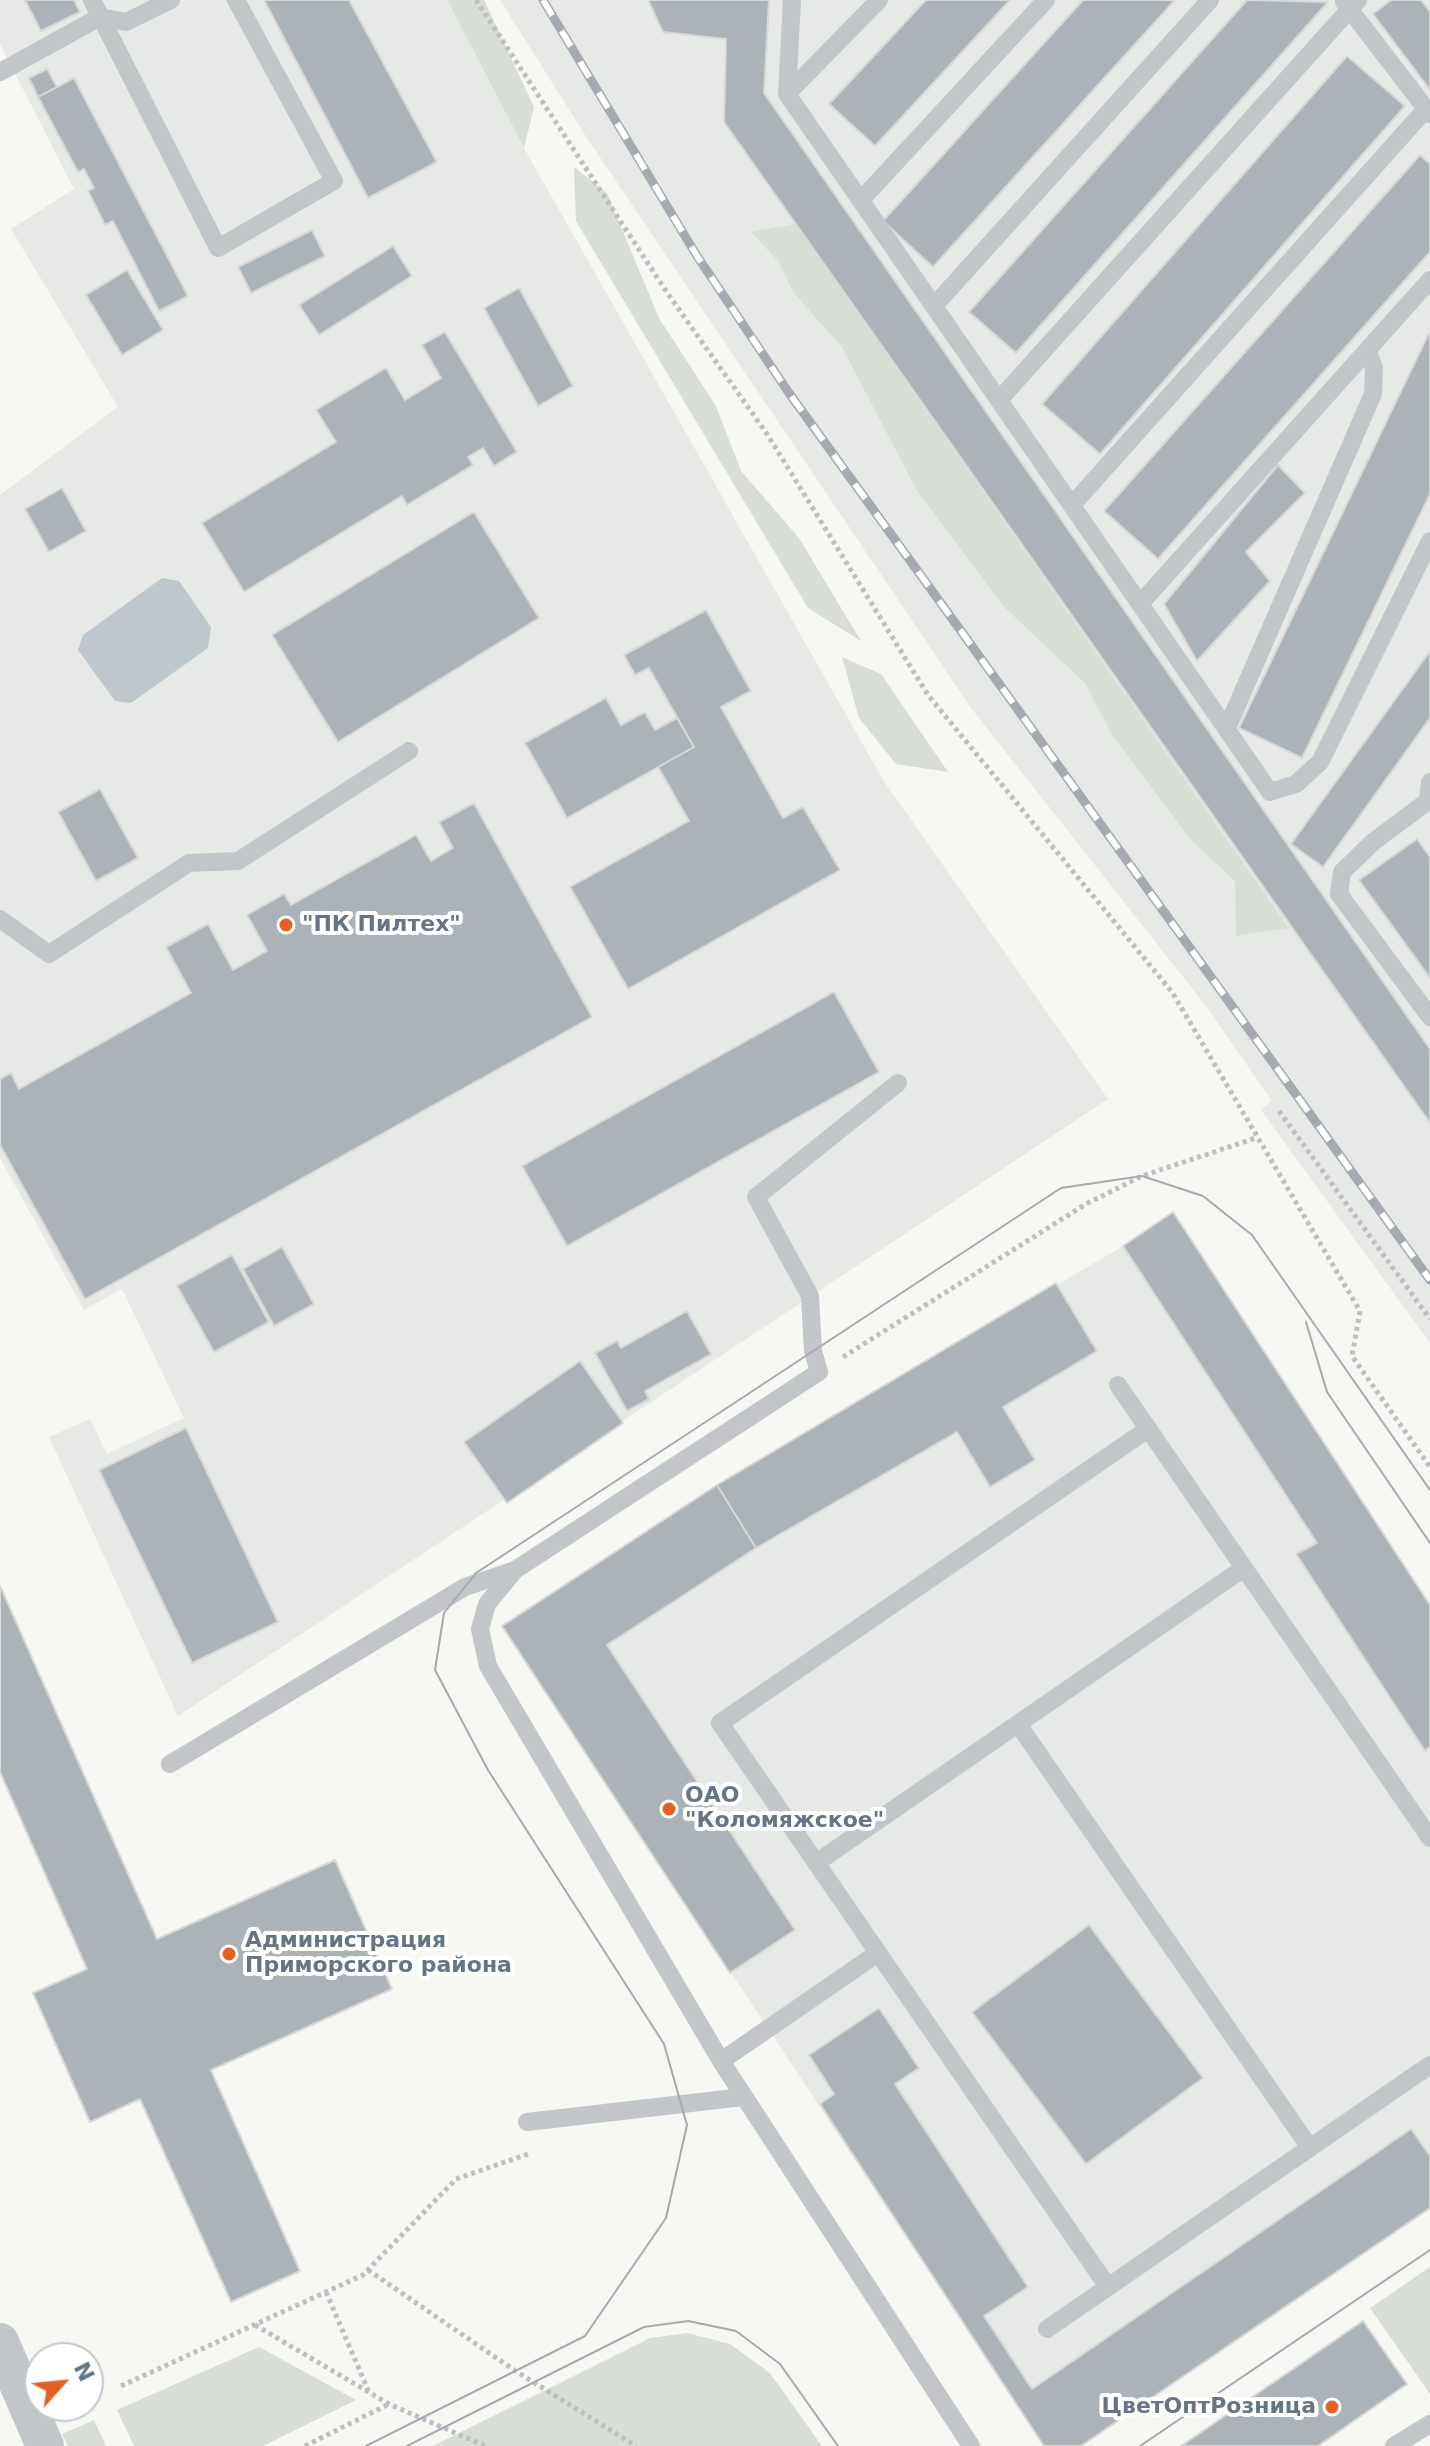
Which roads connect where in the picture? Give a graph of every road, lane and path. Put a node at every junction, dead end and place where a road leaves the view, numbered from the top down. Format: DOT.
graph roads {
  1 [pos="171,0"];
  2 [pos="236,0"];
  3 [pos="476,0"];
  4 [pos="792,0"];
  5 [pos="879,0"];
  6 [pos="1046,0"];
  7 [pos="1210,0"];
  8 [pos="1350,3"];
  9 [pos="96,8"];
  10 [pos="0,72"];
  11 [pos="787,94"];
  12 [pos="1428,112"];
  13 [pos="861,200"];
  14 [pos="1430,280"];
  15 [pos="934,306"];
  16 [pos="1368,352"];
  17 [pos="999,400"];
  18 [pos="1072,505"];
  19 [pos="1430,541"];
  20 [pos="1140,604"];
  21 [pos="1227,728"];
  22 [pos="409,751"];
  23 [pos="1430,782"];
  24 [pos="1429,803"];
  25 [pos="0,919"];
  26 [pos="1430,1017"];
  27 [pos="898,1083"];
  28 [pos="1279,1111"];
  29 [pos="1256,1138"];
  30 [pos="1430,1319"];
  31 [pos="819,1372"];
  32 [pos="1118,1385"];
  33 [pos="1148,1429"];
  34 [pos="1430,1467"];
  35 [pos="1244,1568"];
  36 [pos="515,1570"];
  37 [pos="1018,1724"];
  38 [pos="170,1764"];
  39 [pos="1430,1838"];
  40 [pos="816,1863"];
  41 [pos="878,1953"];
  42 [pos="721,2061"];
  43 [pos="1430,2065"];
  44 [pos="743,2097"];
  45 [pos="527,2122"];
  46 [pos="1310,2148"];
  47 [pos="541,2149"];
  48 [pos="368,2270"];
  49 [pos="1108,2287"];
  50 [pos="326,2292"];
  51 [pos="254,2325"];
  52 [pos="1047,2329"];
  53 [pos="0,2342"];
  54 [pos="121,2386"];
  55 [pos="368,2392"];
  56 [pos="389,2404"];
  57 [pos="1430,2424"];
  58 [pos="1400,2442"];
  59 [pos="45,2446"];
  60 [pos="305,2446"];
  61 [pos="485,2446"];
  62 [pos="636,2446"];
  63 [pos="971,2446"];
  1 -- 9 [label="lane"];
  2 -- 9 [label="lane"];
  3 -- 29 [label="path"];
  4 -- 11 [label="lane"];
  5 -- 11 [label="lane"];
  6 -- 13 [label="lane"];
  7 -- 15 [label="lane"];
  8 -- 12 [label="lane"];
  8 -- 17 [label="lane"];
  9 -- 10 [label="lane"];
  11 -- 13 [label="lane"];
  12 -- 18 [label="lane"];
  13 -- 15 [label="lane"];
  14 -- 16 [label="lane"];
  15 -- 17 [label="lane"];
  16 -- 20 [label="lane"];
  16 -- 21 [label="lane"];
  17 -- 18 [label="lane"];
  18 -- 20 [label="lane"];
  19 -- 21 [label="lane"];
  20 -- 21 [label="lane"];
  22 -- 25 [label="lane"];
  23 -- 24 [label="lane"];
  24 -- 26 [label="lane"];
  27 -- 31 [label="lane"];
  28 -- 30 [label="path"];
  29 -- 31 [label="path"];
  29 -- 34 [label="path"];
  31 -- 36 [label="lane"];
  32 -- 33 [label="lane"];
  33 -- 35 [label="lane"];
  33 -- 40 [label="lane"];
  35 -- 37 [label="lane"];
  35 -- 39 [label="lane"];
  36 -- 38 [label="lane"];
  36 -- 42 [label="lane"];
  37 -- 40 [label="lane"];
  37 -- 46 [label="lane"];
  40 -- 41 [label="lane"];
  41 -- 42 [label="lane"];
  41 -- 49 [label="lane"];
  42 -- 44 [label="lane"];
  43 -- 46 [label="lane"];
  44 -- 45 [label="lane"];
  44 -- 63 [label="lane"];
  46 -- 49 [label="lane"];
  47 -- 48 [label="path"];
  48 -- 50 [label="path"];
  48 -- 62 [label="path"];
  49 -- 52 [label="lane"];
  50 -- 51 [label="path"];
  50 -- 55 [label="path"];
  51 -- 54 [label="path"];
  51 -- 55 [label="path"];
  53 -- 59 [label="street"];
  55 -- 56 [label="path"];
  56 -- 60 [label="path"];
  56 -- 61 [label="path"];
  57 -- 58 [label="lane"];
}
